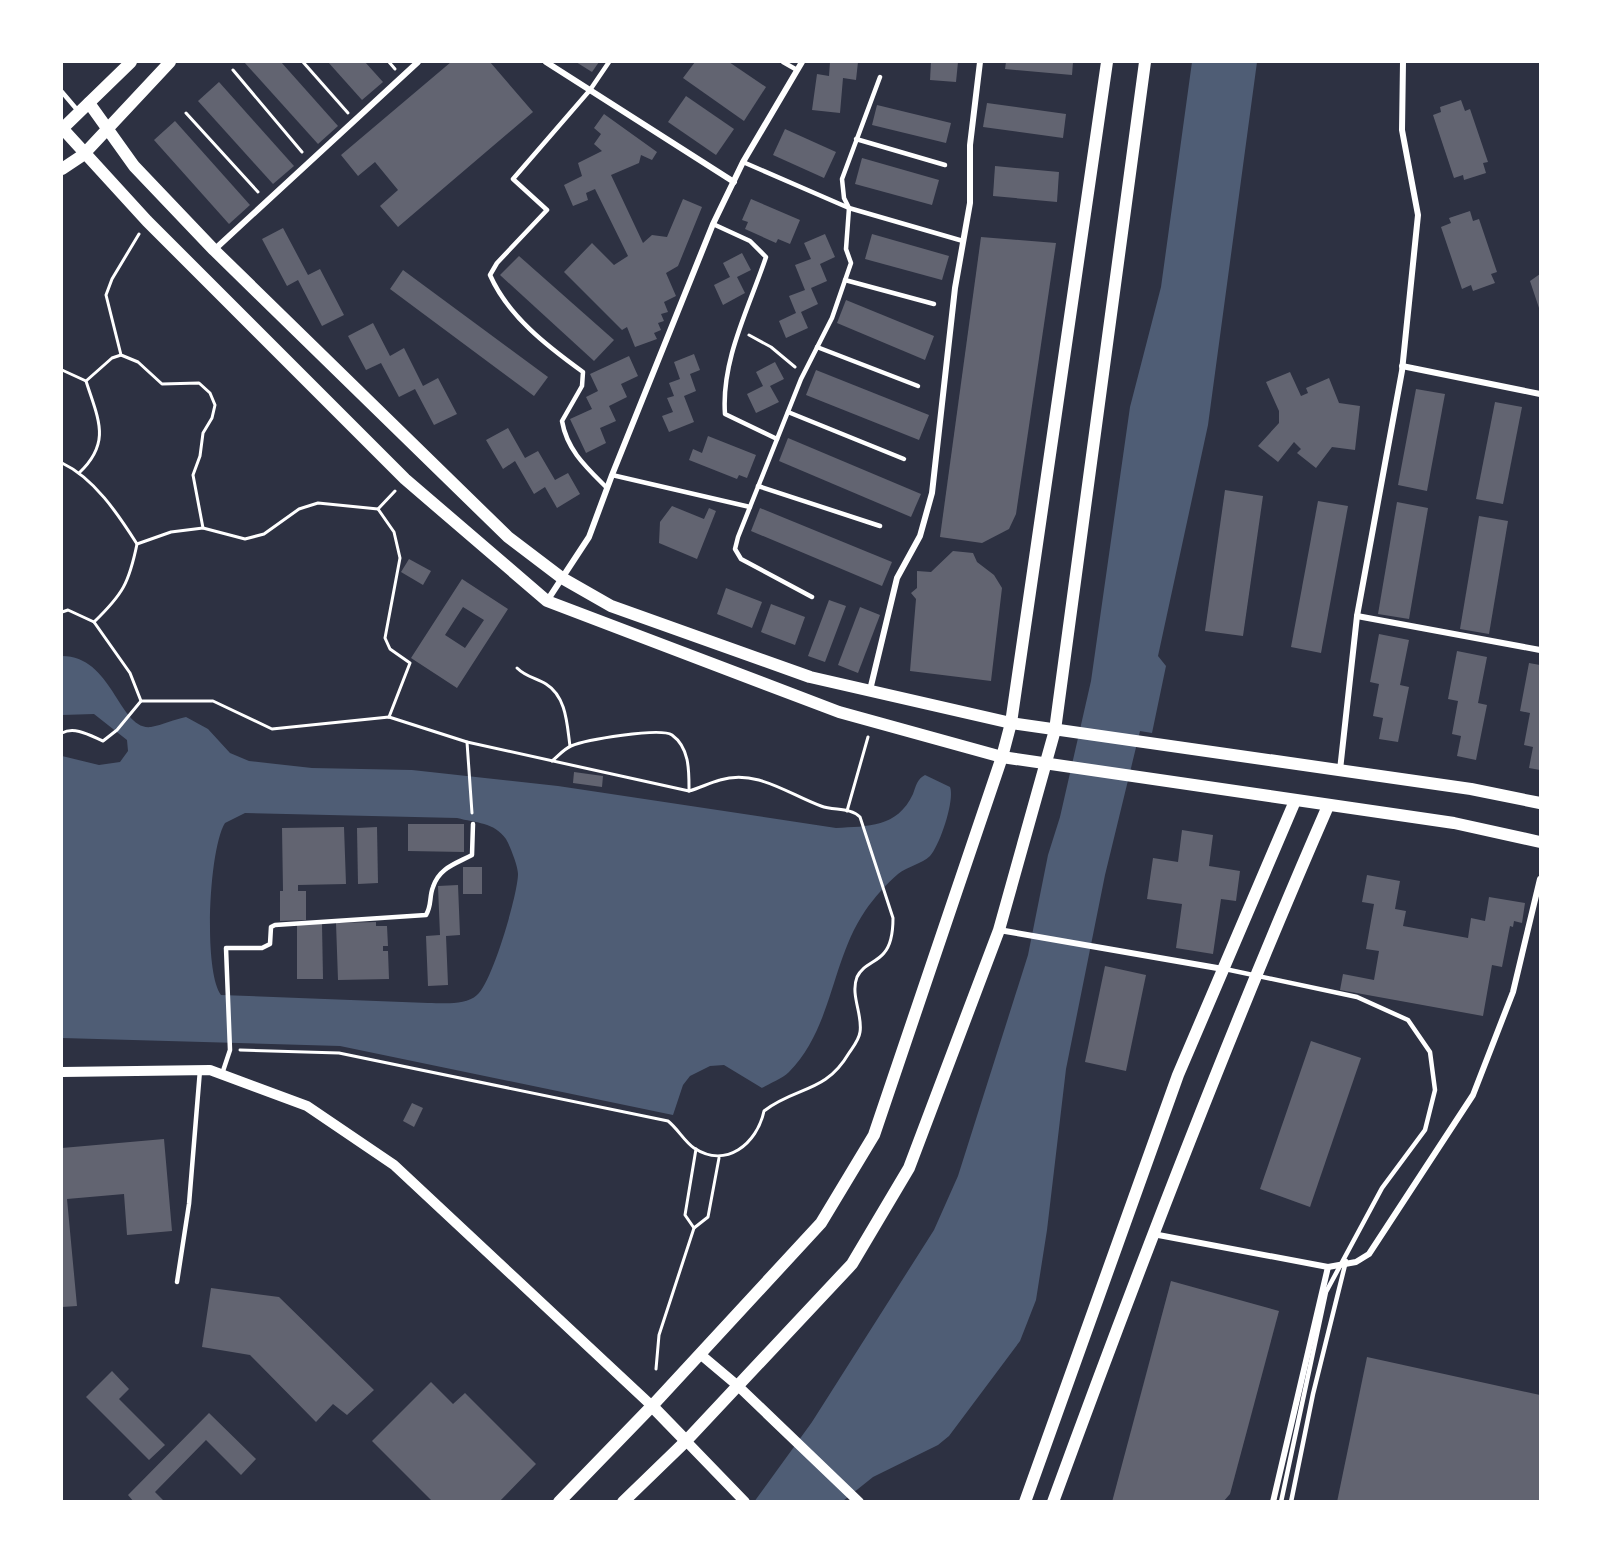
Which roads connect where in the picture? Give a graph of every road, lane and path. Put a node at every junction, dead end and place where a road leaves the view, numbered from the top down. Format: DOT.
graph roads {
  1 [pos="131,62"];
  2 [pos="170,62"];
  3 [pos="303,62"];
  4 [pos="418,62"];
  5 [pos="546,62"];
  6 [pos="609,62"];
  7 [pos="783,62"];
  8 [pos="802,62"];
  9 [pos="980,62"];
  10 [pos="1107,62"];
  11 [pos="1144,62"];
  12 [pos="1403,62"];
  13 [pos="233,70"];
  14 [pos="797,70"];
  15 [pos="880,77"];
  16 [pos="590,90"];
  17 [pos="62,92"];
  18 [pos="88,103"];
  19 [pos="79,112"];
  20 [pos="186,113"];
  21 [pos="355,121"];
  22 [pos="62,129"];
  23 [pos="108,130"];
  24 [pos="856,139"];
  25 [pos="83,154"];
  26 [pos="743,162"];
  27 [pos="310,163"];
  28 [pos="945,165"];
  29 [pos="62,169"];
  30 [pos="734,182"];
  31 [pos="267,203"];
  32 [pos="849,208"];
  33 [pos="713,224"];
  34 [pos="139,233"];
  35 [pos="963,242"];
  36 [pos="214,250"];
  37 [pos="845,280"];
  38 [pos="934,304"];
  39 [pos="741,331"];
  40 [pos="818,347"];
  41 [pos="121,355"];
  42 [pos="1402,366"];
  43 [pos="62,370"];
  44 [pos="804,374"];
  45 [pos="86,381"];
  46 [pos="918,386"];
  47 [pos="1540,394"];
  48 [pos="788,412"];
  49 [pos="777,439"];
  50 [pos="903,459"];
  51 [pos="62,463"];
  52 [pos="79,473"];
  53 [pos="612,475"];
  54 [pos="758,486"];
  55 [pos="607,488"];
  56 [pos="397,489"];
  57 [pos="750,507"];
  58 [pos="378,509"];
  59 [pos="880,526"];
  60 [pos="203,528"];
  61 [pos="137,544"];
  62 [pos="562,578"];
  63 [pos="812,597"];
  64 [pos="547,601"];
  65 [pos="62,612"];
  66 [pos="1358,616"];
  67 [pos="94,622"];
  68 [pos="1540,650"];
  69 [pos="517,668"];
  70 [pos="870,690"];
  71 [pos="141,701"];
  72 [pos="389,717"];
  73 [pos="1011,723"];
  74 [pos="1055,730"];
  75 [pos="62,733"];
  76 [pos="868,737"];
  77 [pos="467,742"];
  78 [pos="570,747"];
  79 [pos="1002,757"];
  80 [pos="552,761"];
  81 [pos="1046,763"];
  82 [pos="1340,770"];
  83 [pos="689,791"];
  84 [pos="1295,801"];
  85 [pos="1540,803"];
  86 [pos="1328,806"];
  87 [pos="848,811"];
  88 [pos="473,824"];
  89 [pos="1540,842"];
  90 [pos="1540,883"];
  91 [pos="999,930"];
  92 [pos="1223,969"];
  93 [pos="1254,976"];
  94 [pos="230,1048"];
  95 [pos="200,1070"];
  96 [pos="62,1072"];
  97 [pos="222,1074"];
  98 [pos="696,1149"];
  99 [pos="719,1157"];
  100 [pos="694,1228"];
  101 [pos="1151,1234"];
  102 [pos="1348,1251"];
  103 [pos="1328,1267"];
  104 [pos="177,1282"];
  105 [pos="700,1354"];
  106 [pos="656,1369"];
  107 [pos="738,1386"];
  108 [pos="652,1406"];
  109 [pos="686,1441"];
  110 [pos="559,1502"];
  111 [pos="623,1502"];
  112 [pos="745,1502"];
  113 [pos="859,1502"];
  114 [pos="1025,1502"];
  115 [pos="1053,1502"];
  116 [pos="1273,1502"];
  117 [pos="1281,1502"];
  118 [pos="1291,1502"];
  1 -- 18 [label="main road"];
  2 -- 23 [label="main road"];
  3 -- 21 [label="path"];
  4 -- 21 [label="street"];
  5 -- 16 [label="street"];
  6 -- 16 [label="lane"];
  7 -- 14 [label="lane"];
  8 -- 14 [label="street"];
  9 -- 35 [label="street"];
  10 -- 73 [label="main road"];
  11 -- 74 [label="main road"];
  12 -- 42 [label="street"];
  13 -- 27 [label="path"];
  14 -- 26 [label="street"];
  15 -- 24 [label="lane"];
  16 -- 30 [label="street"];
  16 -- 55 [label="lane"];
  17 -- 19 [label="lane"];
  18 -- 19 [label="main road"];
  18 -- 23 [label="main road"];
  19 -- 22 [label="main road"];
  20 -- 31 [label="path"];
  21 -- 27 [label="street"];
  22 -- 25 [label="main road"];
  23 -- 25 [label="main road"];
  23 -- 36 [label="main road"];
  24 -- 28 [label="lane"];
  24 -- 32 [label="lane"];
  25 -- 29 [label="main road"];
  25 -- 64 [label="main road"];
  26 -- 30 [label="street"];
  26 -- 32 [label="lane"];
  27 -- 31 [label="street"];
  30 -- 33 [label="street"];
  31 -- 36 [label="street"];
  32 -- 35 [label="lane"];
  32 -- 37 [label="lane"];
  33 -- 39 [label="lane"];
  33 -- 53 [label="street"];
  34 -- 41 [label="path"];
  35 -- 70 [label="street"];
  36 -- 62 [label="main road"];
  37 -- 38 [label="lane"];
  37 -- 40 [label="lane"];
  39 -- 44 [label="path"];
  39 -- 49 [label="lane"];
  40 -- 44 [label="lane"];
  40 -- 46 [label="lane"];
  41 -- 45 [label="path"];
  41 -- 60 [label="path"];
  42 -- 47 [label="street"];
  42 -- 66 [label="street"];
  43 -- 45 [label="path"];
  44 -- 48 [label="lane"];
  45 -- 52 [label="path"];
  48 -- 49 [label="lane"];
  48 -- 50 [label="lane"];
  49 -- 54 [label="lane"];
  51 -- 52 [label="path"];
  52 -- 61 [label="path"];
  53 -- 55 [label="street"];
  53 -- 57 [label="lane"];
  54 -- 57 [label="lane"];
  54 -- 59 [label="lane"];
  55 -- 62 [label="street"];
  56 -- 58 [label="path"];
  57 -- 63 [label="lane"];
  58 -- 60 [label="path"];
  58 -- 72 [label="path"];
  60 -- 61 [label="path"];
  61 -- 67 [label="path"];
  62 -- 64 [label="street"];
  62 -- 70 [label="main road"];
  64 -- 79 [label="main road"];
  65 -- 67 [label="path"];
  66 -- 68 [label="street"];
  66 -- 82 [label="street"];
  67 -- 71 [label="path"];
  69 -- 78 [label="path"];
  70 -- 73 [label="main road"];
  71 -- 72 [label="path"];
  71 -- 75 [label="path"];
  72 -- 77 [label="path"];
  73 -- 74 [label="main road"];
  73 -- 79 [label="main road"];
  74 -- 81 [label="main road"];
  74 -- 82 [label="main road"];
  76 -- 87 [label="path"];
  77 -- 80 [label="path"];
  77 -- 88 [label="path"];
  78 -- 80 [label="path"];
  78 -- 83 [label="path"];
  79 -- 81 [label="main road"];
  79 -- 105 [label="main road"];
  80 -- 83 [label="path"];
  81 -- 84 [label="main road"];
  81 -- 91 [label="main road"];
  82 -- 85 [label="main road"];
  83 -- 87 [label="path"];
  84 -- 86 [label="main road"];
  84 -- 92 [label="main road"];
  86 -- 89 [label="main road"];
  86 -- 93 [label="main road"];
  87 -- 99 [label="path"];
  88 -- 94 [label="lane"];
  90 -- 103 [label="street"];
  91 -- 92 [label="street"];
  91 -- 107 [label="main road"];
  92 -- 93 [label="lane"];
  92 -- 114 [label="main road"];
  93 -- 101 [label="main road"];
  93 -- 102 [label="lane"];
  94 -- 97 [label="lane"];
  94 -- 98 [label="path"];
  95 -- 96 [label="street"];
  95 -- 97 [label="street"];
  95 -- 104 [label="lane"];
  97 -- 108 [label="street"];
  98 -- 99 [label="path"];
  98 -- 100 [label="path"];
  99 -- 100 [label="path"];
  100 -- 106 [label="path"];
  101 -- 103 [label="street"];
  101 -- 115 [label="main road"];
  102 -- 117 [label="lane"];
  102 -- 118 [label="lane"];
  103 -- 116 [label="street"];
  105 -- 107 [label="street"];
  105 -- 108 [label="main road"];
  107 -- 109 [label="main road"];
  107 -- 113 [label="street"];
  108 -- 109 [label="main road"];
  108 -- 110 [label="main road"];
  109 -- 111 [label="main road"];
  109 -- 112 [label="street"];
}
